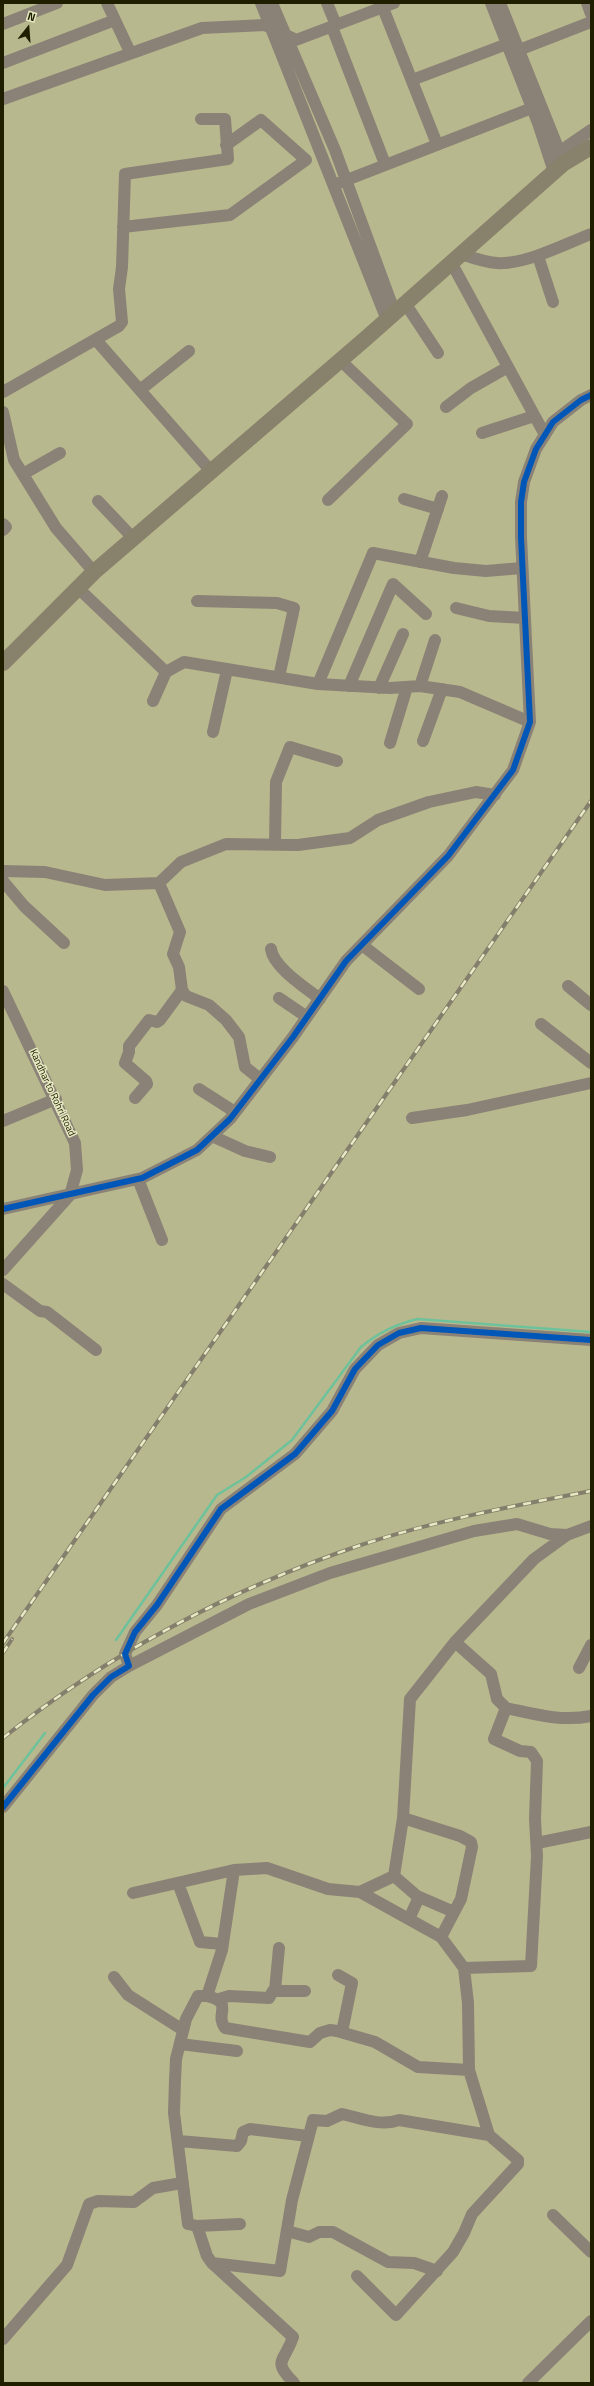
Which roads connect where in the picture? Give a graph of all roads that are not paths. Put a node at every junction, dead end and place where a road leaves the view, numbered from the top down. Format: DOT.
graph roads {
  1 [pos="57,3"];
  2 [pos="107,3"];
  3 [pos="261,3"];
  4 [pos="272,3"];
  5 [pos="327,3"];
  6 [pos="394,3"];
  7 [pos="491,3"];
  8 [pos="500,3"];
  9 [pos="587,3"];
  10 [pos="381,5"];
  11 [pos="591,14"];
  12 [pos="115,20"];
  13 [pos="591,22"];
  14 [pos="3,24"];
  15 [pos="334,26"];
  16 [pos="272,30"];
  17 [pos="286,36"];
  18 [pos="507,44"];
  19 [pos="519,50"];
  20 [pos="130,52"];
  21 [pos="3,63"];
  22 [pos="412,80"];
  23 [pos="3,99"];
  24 [pos="532,108"];
  25 [pos="201,119"];
  26 [pos="591,130"];
  27 [pos="437,144"];
  28 [pos="226,145"];
  29 [pos="591,146"];
  30 [pos="559,162"];
  31 [pos="385,164"];
  32 [pos="340,182"];
  33 [pos="123,227"];
  34 [pos="591,234"];
  35 [pos="538,256"];
  36 [pos="456,258"];
  37 [pos="553,302"];
  38 [pos="396,312"];
  39 [pos="96,340"];
  40 [pos="189,351"];
  41 [pos="438,353"];
  42 [pos="340,360"];
  43 [pos="508,367"];
  44 [pos="140,390"];
  45 [pos="3,392"];
  46 [pos="591,395"];
  47 [pos="446,407"];
  48 [pos="3,412"];
  49 [pos="534,416"];
  50 [pos="482,434"];
  51 [pos="545,435"];
  52 [pos="60,453"];
  53 [pos="210,470"];
  54 [pos="23,474"];
  55 [pos="442,496"];
  56 [pos="404,499"];
  57 [pos="328,500"];
  58 [pos="98,501"];
  59 [pos="438,509"];
  60 [pos="3,524"];
  61 [pos="3,530"];
  62 [pos="132,538"];
  63 [pos="420,562"];
  64 [pos="522,568"];
  65 [pos="94,572"];
  66 [pos="78,588"];
  67 [pos="197,601"];
  68 [pos="456,608"];
  69 [pos="426,614"];
  70 [pos="525,618"];
  71 [pos="402,634"];
  72 [pos="435,640"];
  73 [pos="3,663"];
  74 [pos="227,670"];
  75 [pos="166,672"];
  76 [pos="279,677"];
  77 [pos="318,684"];
  78 [pos="349,686"];
  79 [pos="420,686"];
  80 [pos="407,687"];
  81 [pos="379,688"];
  82 [pos="442,689"];
  83 [pos="153,701"];
  84 [pos="530,722"];
  85 [pos="213,732"];
  86 [pos="423,741"];
  87 [pos="390,743"];
  88 [pos="337,761"];
  89 [pos="495,795"];
  90 [pos="275,844"];
  91 [pos="3,871"];
  92 [pos="3,881"];
  93 [pos="159,883"];
  94 [pos="64,943"];
  95 [pos="362,945"];
  96 [pos="271,949"];
  97 [pos="568,986"];
  98 [pos="419,989"];
  99 [pos="182,990"];
  100 [pos="3,991"];
  101 [pos="279,998"];
  102 [pos="320,999"];
  103 [pos="591,1005"];
  104 [pos="7,1010"];
  105 [pos="307,1017"];
  106 [pos="541,1024"];
  107 [pos="591,1063"];
  108 [pos="260,1080"];
  109 [pos="591,1083"];
  110 [pos="199,1089"];
  111 [pos="135,1098"];
  112 [pos="56,1099"];
  113 [pos="235,1112"];
  114 [pos="412,1118"];
  115 [pos="3,1121"];
  116 [pos="212,1136"];
  117 [pos="270,1157"];
  118 [pos="138,1179"];
  119 [pos="70,1195"];
  120 [pos="3,1209"];
  121 [pos="162,1240"];
  122 [pos="3,1270"];
  123 [pos="3,1284"];
  124 [pos="591,1340"];
  125 [pos="96,1350"];
  126 [pos="591,1526"];
  127 [pos="567,1535"];
  128 [pos="455,1642"];
  129 [pos="591,1645"];
  130 [pos="129,1666"];
  131 [pos="579,1668"];
  132 [pos="506,1708"];
  133 [pos="591,1716"];
  134 [pos="3,1807"];
  135 [pos="402,1818"];
  136 [pos="591,1832"];
  137 [pos="537,1843"];
  138 [pos="234,1870"];
  139 [pos="394,1876"];
  140 [pos="178,1883"];
  141 [pos="360,1892"];
  142 [pos="133,1893"];
  143 [pos="419,1897"];
  144 [pos="454,1912"];
  145 [pos="409,1919"];
  146 [pos="441,1937"];
  147 [pos="222,1944"];
  148 [pos="279,1948"];
  149 [pos="464,1968"];
  150 [pos="338,1975"];
  151 [pos="114,1977"];
  152 [pos="275,1990"];
  153 [pos="305,1991"];
  154 [pos="207,1996"];
  155 [pos="219,1999"];
  156 [pos="183,2030"];
  157 [pos="342,2032"];
  158 [pos="180,2044"];
  159 [pos="237,2051"];
  160 [pos="469,2070"];
  161 [pos="489,2135"];
  162 [pos="308,2136"];
  163 [pos="179,2141"];
  164 [pos="182,2183"];
  165 [pos="553,2215"];
  166 [pos="240,2224"];
  167 [pos="197,2226"];
  168 [pos="287,2231"];
  169 [pos="591,2252"];
  170 [pos="212,2263"];
  171 [pos="436,2271"];
  172 [pos="357,2276"];
  173 [pos="591,2321"];
  174 [pos="3,2339"];
  175 [pos="294,2383"];
  176 [pos="528,2383"];
  1 -- 14 [label="street"];
  2 -- 12 [label="street"];
  3 -- 16 [label="street"];
  4 -- 17 [label="street"];
  5 -- 15 [label="street"];
  6 -- 10 [label="street"];
  7 -- 18 [label="street"];
  8 -- 19 [label="street"];
  9 -- 11 [label="street"];
  10 -- 15 [label="street"];
  10 -- 22 [label="street"];
  12 -- 20 [label="street"];
  12 -- 21 [label="street"];
  13 -- 19 [label="street"];
  15 -- 17 [label="street"];
  15 -- 31 [label="street"];
  16 -- 17 [label="street"];
  16 -- 20 [label="street"];
  16 -- 32 [label="street"];
  17 -- 32 [label="street"];
  18 -- 22 [label="street"];
  18 -- 24 [label="street"];
  19 -- 30 [label="street"];
  20 -- 23 [label="street"];
  22 -- 27 [label="street"];
  24 -- 27 [label="street"];
  24 -- 30 [label="street"];
  25 -- 28 [label="street"];
  26 -- 30 [label="street"];
  27 -- 31 [label="street"];
  28 -- 33 [label="street"];
  28 -- 33 [label="street"];
  29 -- 30 [label="main road"];
  30 -- 36 [label="main road"];
  31 -- 32 [label="street"];
  32 -- 38 [label="street"];
  33 -- 39 [label="street"];
  34 -- 35 [label="street"];
  35 -- 36 [label="street"];
  35 -- 37 [label="street"];
  36 -- 38 [label="main road"];
  36 -- 43 [label="street"];
  38 -- 41 [label="street"];
  38 -- 42 [label="main road"];
  39 -- 44 [label="street"];
  39 -- 45 [label="street"];
  40 -- 44 [label="street"];
  42 -- 53 [label="main road"];
  42 -- 57 [label="street"];
  43 -- 47 [label="street"];
  43 -- 49 [label="street"];
  44 -- 53 [label="street"];
  46 -- 51 [label="street"];
  48 -- 54 [label="street"];
  49 -- 50 [label="street"];
  49 -- 51 [label="street"];
  51 -- 64 [label="street"];
  52 -- 54 [label="street"];
  53 -- 62 [label="main road"];
  54 -- 65 [label="street"];
  55 -- 59 [label="street"];
  56 -- 59 [label="street"];
  58 -- 62 [label="street"];
  59 -- 63 [label="street"];
  60 -- 61 [label="street"];
  62 -- 65 [label="main road"];
  63 -- 64 [label="street"];
  63 -- 77 [label="street"];
  64 -- 70 [label="street"];
  65 -- 66 [label="main road"];
  66 -- 73 [label="main road"];
  66 -- 75 [label="street"];
  67 -- 76 [label="street"];
  68 -- 70 [label="street"];
  69 -- 78 [label="street"];
  70 -- 84 [label="street"];
  71 -- 81 [label="street"];
  72 -- 79 [label="street"];
  74 -- 75 [label="street"];
  74 -- 76 [label="street"];
  74 -- 85 [label="street"];
  75 -- 83 [label="street"];
  76 -- 77 [label="street"];
  77 -- 78 [label="street"];
  78 -- 81 [label="street"];
  79 -- 80 [label="street"];
  79 -- 82 [label="street"];
  80 -- 81 [label="street"];
  80 -- 87 [label="street"];
  82 -- 84 [label="street"];
  82 -- 86 [label="street"];
  84 -- 89 [label="street"];
  88 -- 90 [label="street"];
  89 -- 90 [label="street"];
  89 -- 95 [label="street"];
  90 -- 93 [label="street"];
  91 -- 93 [label="street"];
  92 -- 94 [label="street"];
  93 -- 99 [label="street"];
  95 -- 98 [label="street"];
  95 -- 102 [label="street"];
  96 -- 102 [label="street"];
  97 -- 103 [label="street"];
  99 -- 108 [label="street"];
  99 -- 111 [label="street"];
  100 -- 104 [label="street, Kandhar to Rohri Road"];
  101 -- 105 [label="street"];
  102 -- 105 [label="street"];
  104 -- 112 [label="street, Kandhar to Rohri Road"];
  105 -- 108 [label="street"];
  106 -- 107 [label="street"];
  108 -- 113 [label="street"];
  109 -- 114 [label="street"];
  110 -- 113 [label="street"];
  112 -- 115 [label="street"];
  112 -- 119 [label="street, Kandhar to Rohri Road"];
  113 -- 116 [label="street"];
  116 -- 117 [label="street"];
  116 -- 118 [label="street"];
  118 -- 119 [label="street"];
  118 -- 121 [label="street"];
  119 -- 120 [label="street"];
  119 -- 122 [label="street, Kandhar to Rohri Road"];
  123 -- 125 [label="street"];
  124 -- 130 [label="street"];
  126 -- 127 [label="street"];
  127 -- 128 [label="street"];
  127 -- 130 [label="street"];
  128 -- 132 [label="street"];
  128 -- 135 [label="street"];
  129 -- 131 [label="street"];
  130 -- 134 [label="street"];
  132 -- 133 [label="street"];
  132 -- 137 [label="street"];
  135 -- 139 [label="street"];
  135 -- 144 [label="street"];
  136 -- 137 [label="street"];
  137 -- 149 [label="street"];
  138 -- 140 [label="street"];
  138 -- 141 [label="street"];
  138 -- 147 [label="street"];
  139 -- 141 [label="street"];
  139 -- 143 [label="street"];
  140 -- 142 [label="street"];
  140 -- 147 [label="street"];
  141 -- 145 [label="street"];
  143 -- 144 [label="street"];
  143 -- 145 [label="street"];
  144 -- 146 [label="street"];
  145 -- 146 [label="street"];
  146 -- 149 [label="street"];
  147 -- 154 [label="street"];
  148 -- 152 [label="street"];
  149 -- 160 [label="street"];
  150 -- 157 [label="street"];
  151 -- 156 [label="street"];
  152 -- 153 [label="street"];
  152 -- 155 [label="street"];
  154 -- 155 [label="street"];
  154 -- 156 [label="street"];
  155 -- 157 [label="street"];
  156 -- 158 [label="street"];
  157 -- 160 [label="street"];
  158 -- 159 [label="street"];
  158 -- 163 [label="street"];
  160 -- 161 [label="street"];
  161 -- 162 [label="street"];
  161 -- 171 [label="street"];
  162 -- 163 [label="street"];
  162 -- 168 [label="street"];
  163 -- 164 [label="street"];
  164 -- 167 [label="street"];
  164 -- 174 [label="street"];
  165 -- 169 [label="street"];
  166 -- 167 [label="street"];
  167 -- 170 [label="street"];
  168 -- 170 [label="street"];
  168 -- 171 [label="street"];
  170 -- 175 [label="street"];
  171 -- 172 [label="street"];
  173 -- 176 [label="street"];
}
